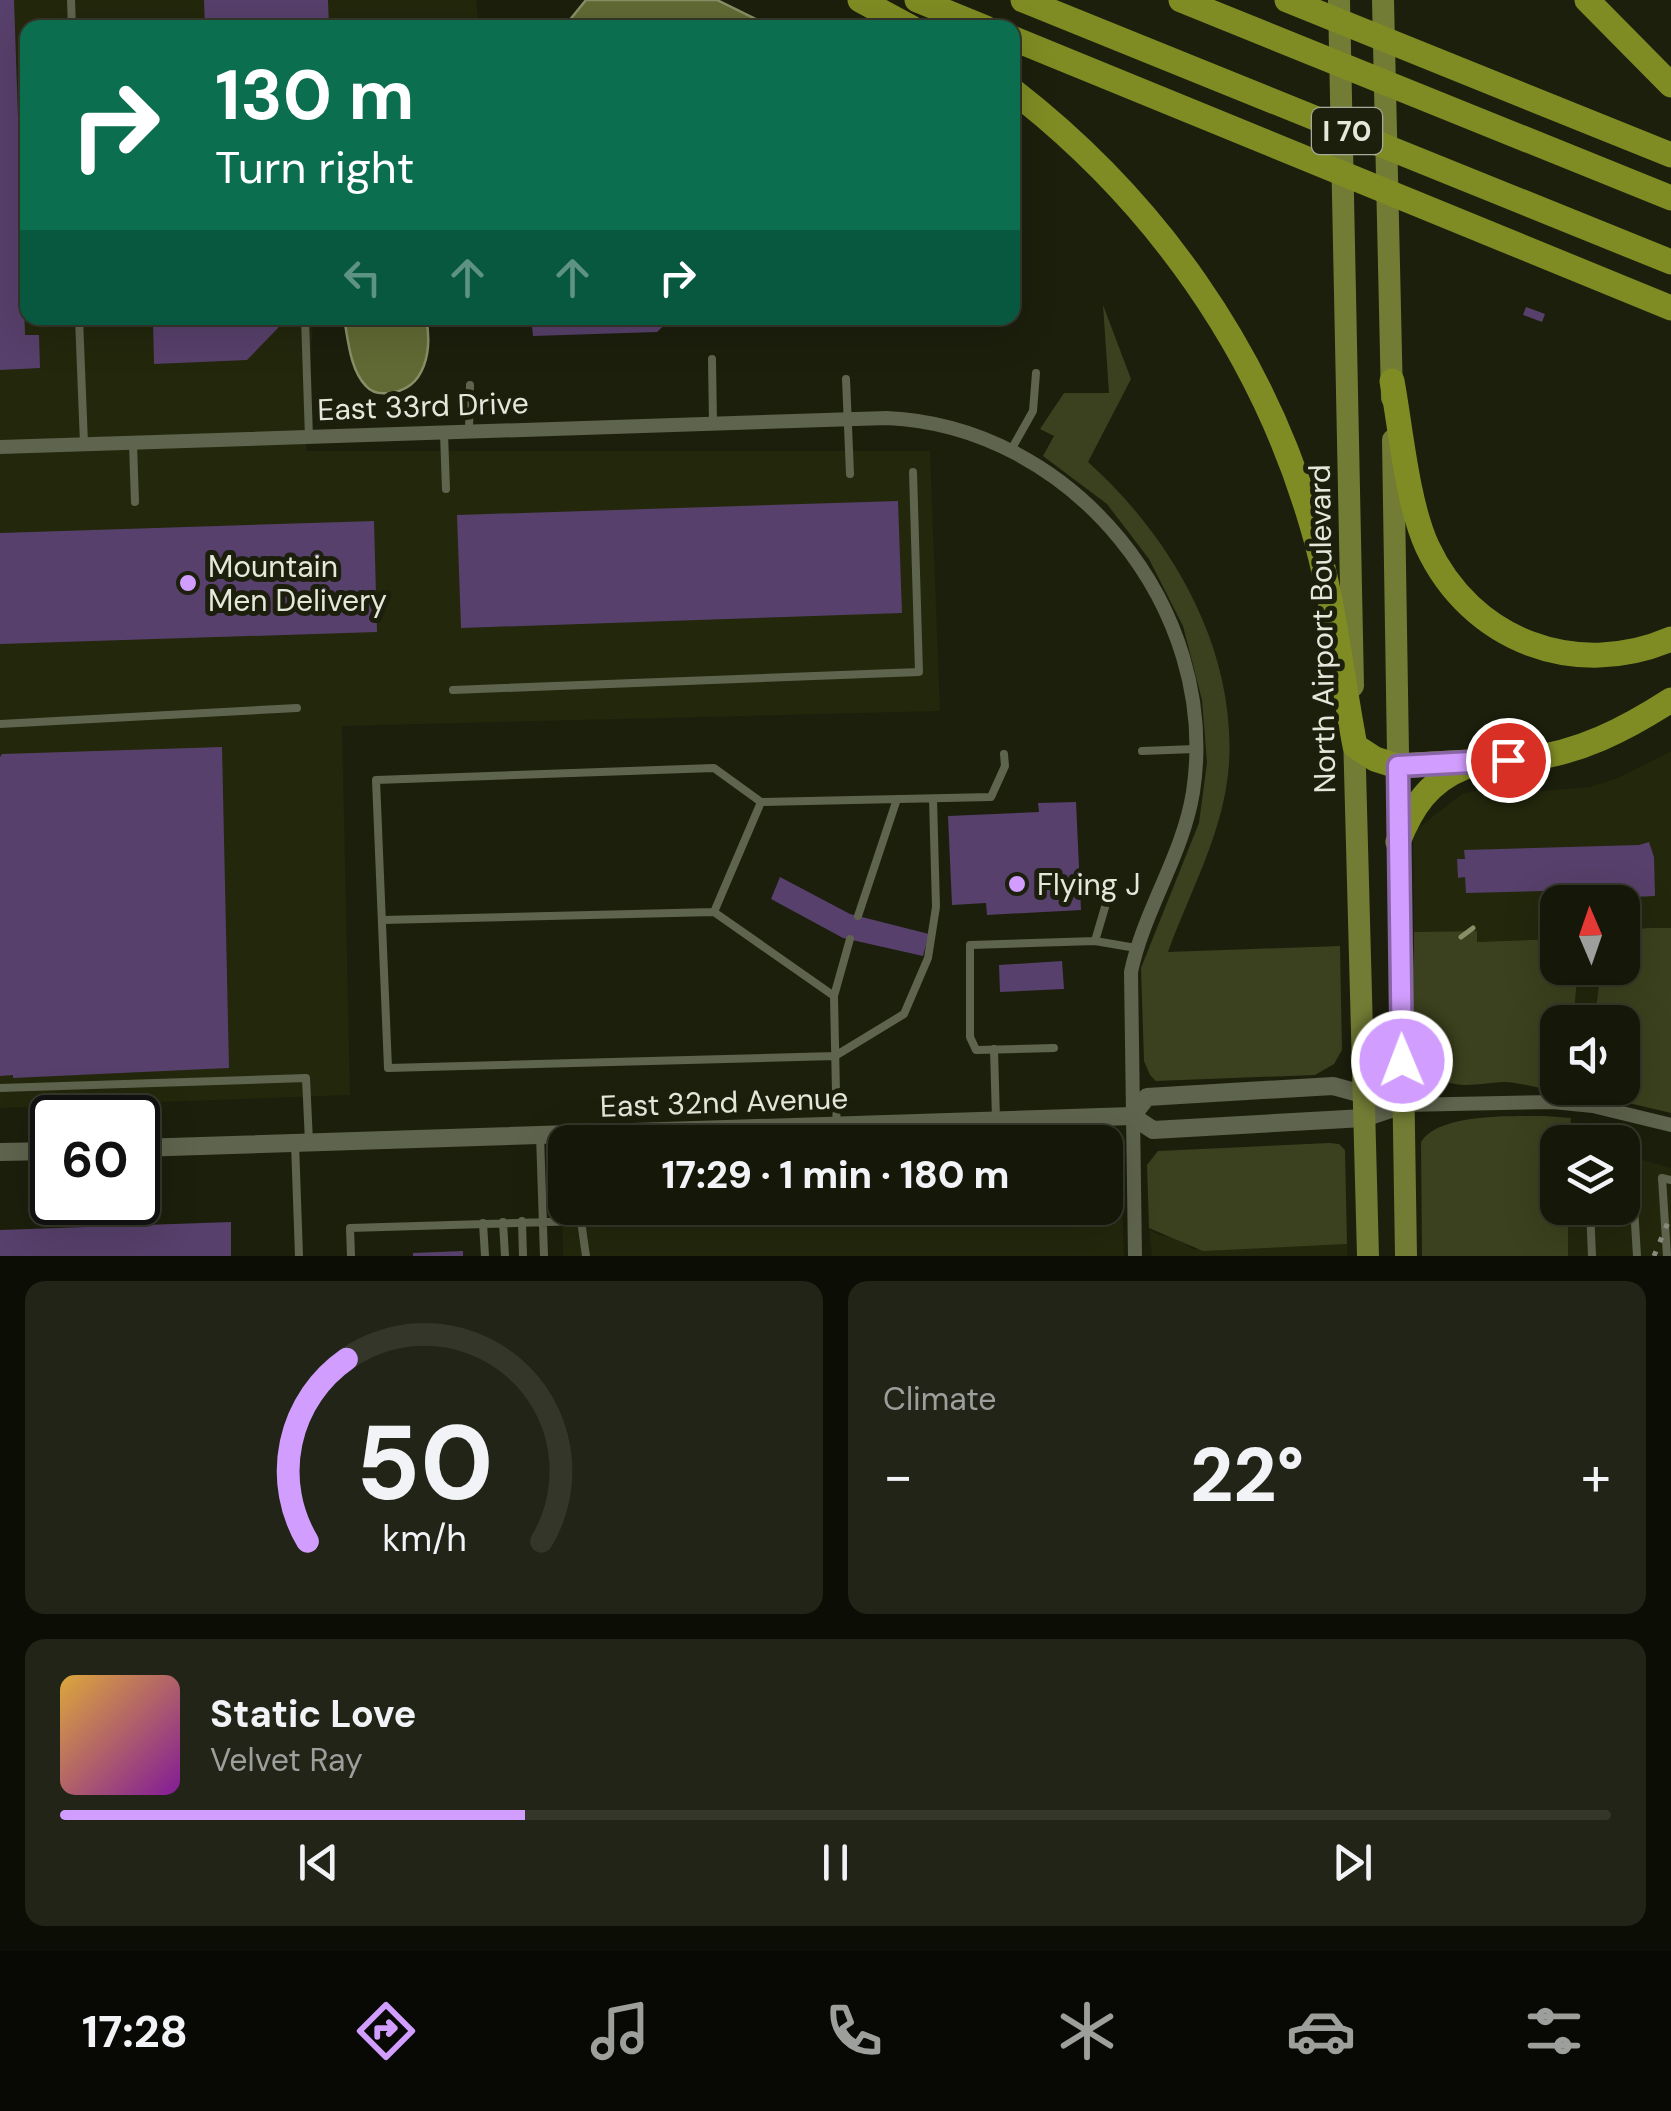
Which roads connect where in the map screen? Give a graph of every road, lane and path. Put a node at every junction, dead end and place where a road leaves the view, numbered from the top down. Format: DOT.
graph roads {
  1 [pos="860,0"];
  2 [pos="917,0"];
  3 [pos="1023,0"];
  4 [pos="1181,0"];
  5 [pos="1287,0"];
  6 [pos="1339,0"];
  7 [pos="1384,0"];
  8 [pos="1587,0"];
  9 [pos="897,20"];
  10 [pos="966,20"];
  11 [pos="1020,41"];
  12 [pos="1671,86"];
  13 [pos="1020,97"];
  14 [pos="1671,154"];
  15 [pos="1671,198"];
  16 [pos="1671,262"];
  17 [pos="1671,308"];
  18 [pos="79,325"];
  19 [pos="305,325"];
  20 [pos="712,359"];
  21 [pos="1036,373"];
  22 [pos="846,380"];
  23 [pos="1392,381"];
  24 [pos="470,385"];
  25 [pos="848,418"];
  26 [pos="713,424"];
  27 [pos="469,432"];
  28 [pos="444,433"];
  29 [pos="309,438"];
  30 [pos="84,444"];
  31 [pos="133,444"];
  32 [pos="0,447"];
  33 [pos="1011,450"];
  34 [pos="914,472"];
  35 [pos="850,474"];
  36 [pos="446,489"];
  37 [pos="135,502"];
  38 [pos="1671,638"];
  39 [pos="453,690"];
  40 [pos="1671,700"];
  41 [pos="297,708"];
  42 [pos="0,724"];
  43 [pos="1354,746"];
  44 [pos="1196,749"];
  45 [pos="1142,750"];
  46 [pos="1004,754"];
  47 [pos="1540,758"];
  48 [pos="1398,766"];
  49 [pos="897,799"];
  50 [pos="933,799"];
  51 [pos="761,802"];
  52 [pos="1398,842"];
  53 [pos="1108,897"];
  54 [pos="714,912"];
  55 [pos="858,916"];
  56 [pos="382,920"];
  57 [pos="850,939"];
  58 [pos="1094,940"];
  59 [pos="1136,948"];
  60 [pos="834,996"];
  61 [pos="1054,1048"];
  62 [pos="994,1050"];
  63 [pos="835,1056"];
  64 [pos="0,1088"];
  65 [pos="1363,1093"];
  66 [pos="1403,1105"];
  67 [pos="1132,1116"];
  68 [pos="1364,1118"];
  69 [pos="996,1120"];
  70 [pos="1671,1124"];
  71 [pos="837,1125"];
  72 [pos="939,1125"];
  73 [pos="540,1135"];
  74 [pos="548,1135"];
  75 [pos="302,1143"];
  76 [pos="160,1147"];
  77 [pos="30,1151"];
  78 [pos="0,1152"];
  79 [pos="1671,1180"];
  80 [pos="544,1220"];
  81 [pos="522,1221"];
  82 [pos="503,1222"];
  83 [pos="482,1223"];
  84 [pos="1591,1225"];
  85 [pos="1636,1225"];
  86 [pos="299,1256"];
  87 [pos="351,1256"];
  88 [pos="485,1256"];
  89 [pos="505,1256"];
  90 [pos="523,1256"];
  91 [pos="544,1256"];
  92 [pos="586,1256"];
  93 [pos="1135,1256"];
  94 [pos="1368,1256"];
  95 [pos="1406,1256"];
  96 [pos="1592,1256"];
  97 [pos="1637,1256"];
  98 [pos="1667,1256"];
  1 -- 9 [label="highway"];
  2 -- 10 [label="highway"];
  3 -- 16 [label="highway, I 70"];
  4 -- 15 [label="highway, I 70"];
  5 -- 14 [label="highway"];
  6 -- 43 [label="main road, North Airport Boulevard"];
  7 -- 23 [label="main road"];
  8 -- 12 [label="highway"];
  11 -- 17 [label="highway"];
  13 -- 43 [label="highway"];
  18 -- 30 [label="lane"];
  19 -- 29 [label="lane"];
  20 -- 26 [label="lane"];
  21 -- 33 [label="lane"];
  22 -- 25 [label="lane"];
  23 -- 38 [label="highway"];
  23 -- 48 [label="main road"];
  24 -- 27 [label="lane"];
  25 -- 26 [label="street, East 33rd Drive"];
  25 -- 33 [label="street, East 33rd Drive"];
  25 -- 35 [label="lane"];
  26 -- 27 [label="street, East 33rd Drive"];
  27 -- 28 [label="street, East 33rd Drive"];
  28 -- 29 [label="street, East 33rd Drive"];
  28 -- 36 [label="lane"];
  29 -- 31 [label="street, East 33rd Drive"];
  30 -- 31 [label="street, East 33rd Drive"];
  30 -- 32 [label="street, East 33rd Drive"];
  31 -- 37 [label="lane"];
  33 -- 44 [label="street, East 33rd Drive"];
  34 -- 39 [label="lane"];
  40 -- 47 [label="highway"];
  41 -- 42 [label="lane"];
  43 -- 48 [label="highway"];
  43 -- 65 [label="main road, North Airport Boulevard"];
  44 -- 45 [label="lane"];
  44 -- 59 [label="street, East 33rd Drive"];
  46 -- 50 [label="lane"];
  47 -- 48 [label="highway"];
  47 -- 52 [label="highway"];
  48 -- 52 [label="main road"];
  49 -- 50 [label="lane"];
  49 -- 51 [label="lane"];
  49 -- 55 [label="lane"];
  50 -- 63 [label="lane"];
  51 -- 54 [label="lane"];
  51 -- 56 [label="lane"];
  52 -- 66 [label="main road"];
  53 -- 58 [label="lane"];
  54 -- 56 [label="lane"];
  54 -- 60 [label="lane"];
  56 -- 63 [label="lane"];
  57 -- 60 [label="lane"];
  58 -- 59 [label="lane"];
  58 -- 62 [label="lane"];
  59 -- 67 [label="street, East 33rd Drive"];
  60 -- 63 [label="lane"];
  61 -- 62 [label="lane"];
  62 -- 69 [label="lane"];
  63 -- 71 [label="lane"];
  64 -- 75 [label="lane"];
  65 -- 66 [label="street, East 32nd Avenue"];
  65 -- 67 [label="street, East 32nd Avenue"];
  65 -- 68 [label="main road, North Airport Boulevard"];
  66 -- 68 [label="street, East 32nd Avenue"];
  66 -- 70 [label="street, East 32nd Avenue"];
  66 -- 95 [label="main road"];
  67 -- 68 [label="street, East 32nd Avenue"];
  67 -- 69 [label="street, East 32nd Avenue"];
  67 -- 93 [label="street, East 33rd Drive"];
  68 -- 94 [label="main road, North Airport Boulevard"];
  69 -- 72 [label="street, East 32nd Avenue"];
  73 -- 74 [label="street, East 32nd Avenue"];
  73 -- 75 [label="street, East 32nd Avenue"];
  73 -- 80 [label="lane"];
  75 -- 76 [label="street, East 32nd Avenue"];
  75 -- 86 [label="lane"];
  77 -- 78 [label="street"];
  79 -- 98 [label="lane"];
  80 -- 81 [label="lane"];
  80 -- 91 [label="lane"];
  80 -- 92 [label="lane"];
  81 -- 82 [label="lane"];
  81 -- 90 [label="lane"];
  82 -- 83 [label="lane"];
  82 -- 89 [label="lane"];
  83 -- 87 [label="lane"];
  83 -- 88 [label="lane"];
  84 -- 96 [label="lane"];
  85 -- 97 [label="lane"];
}
